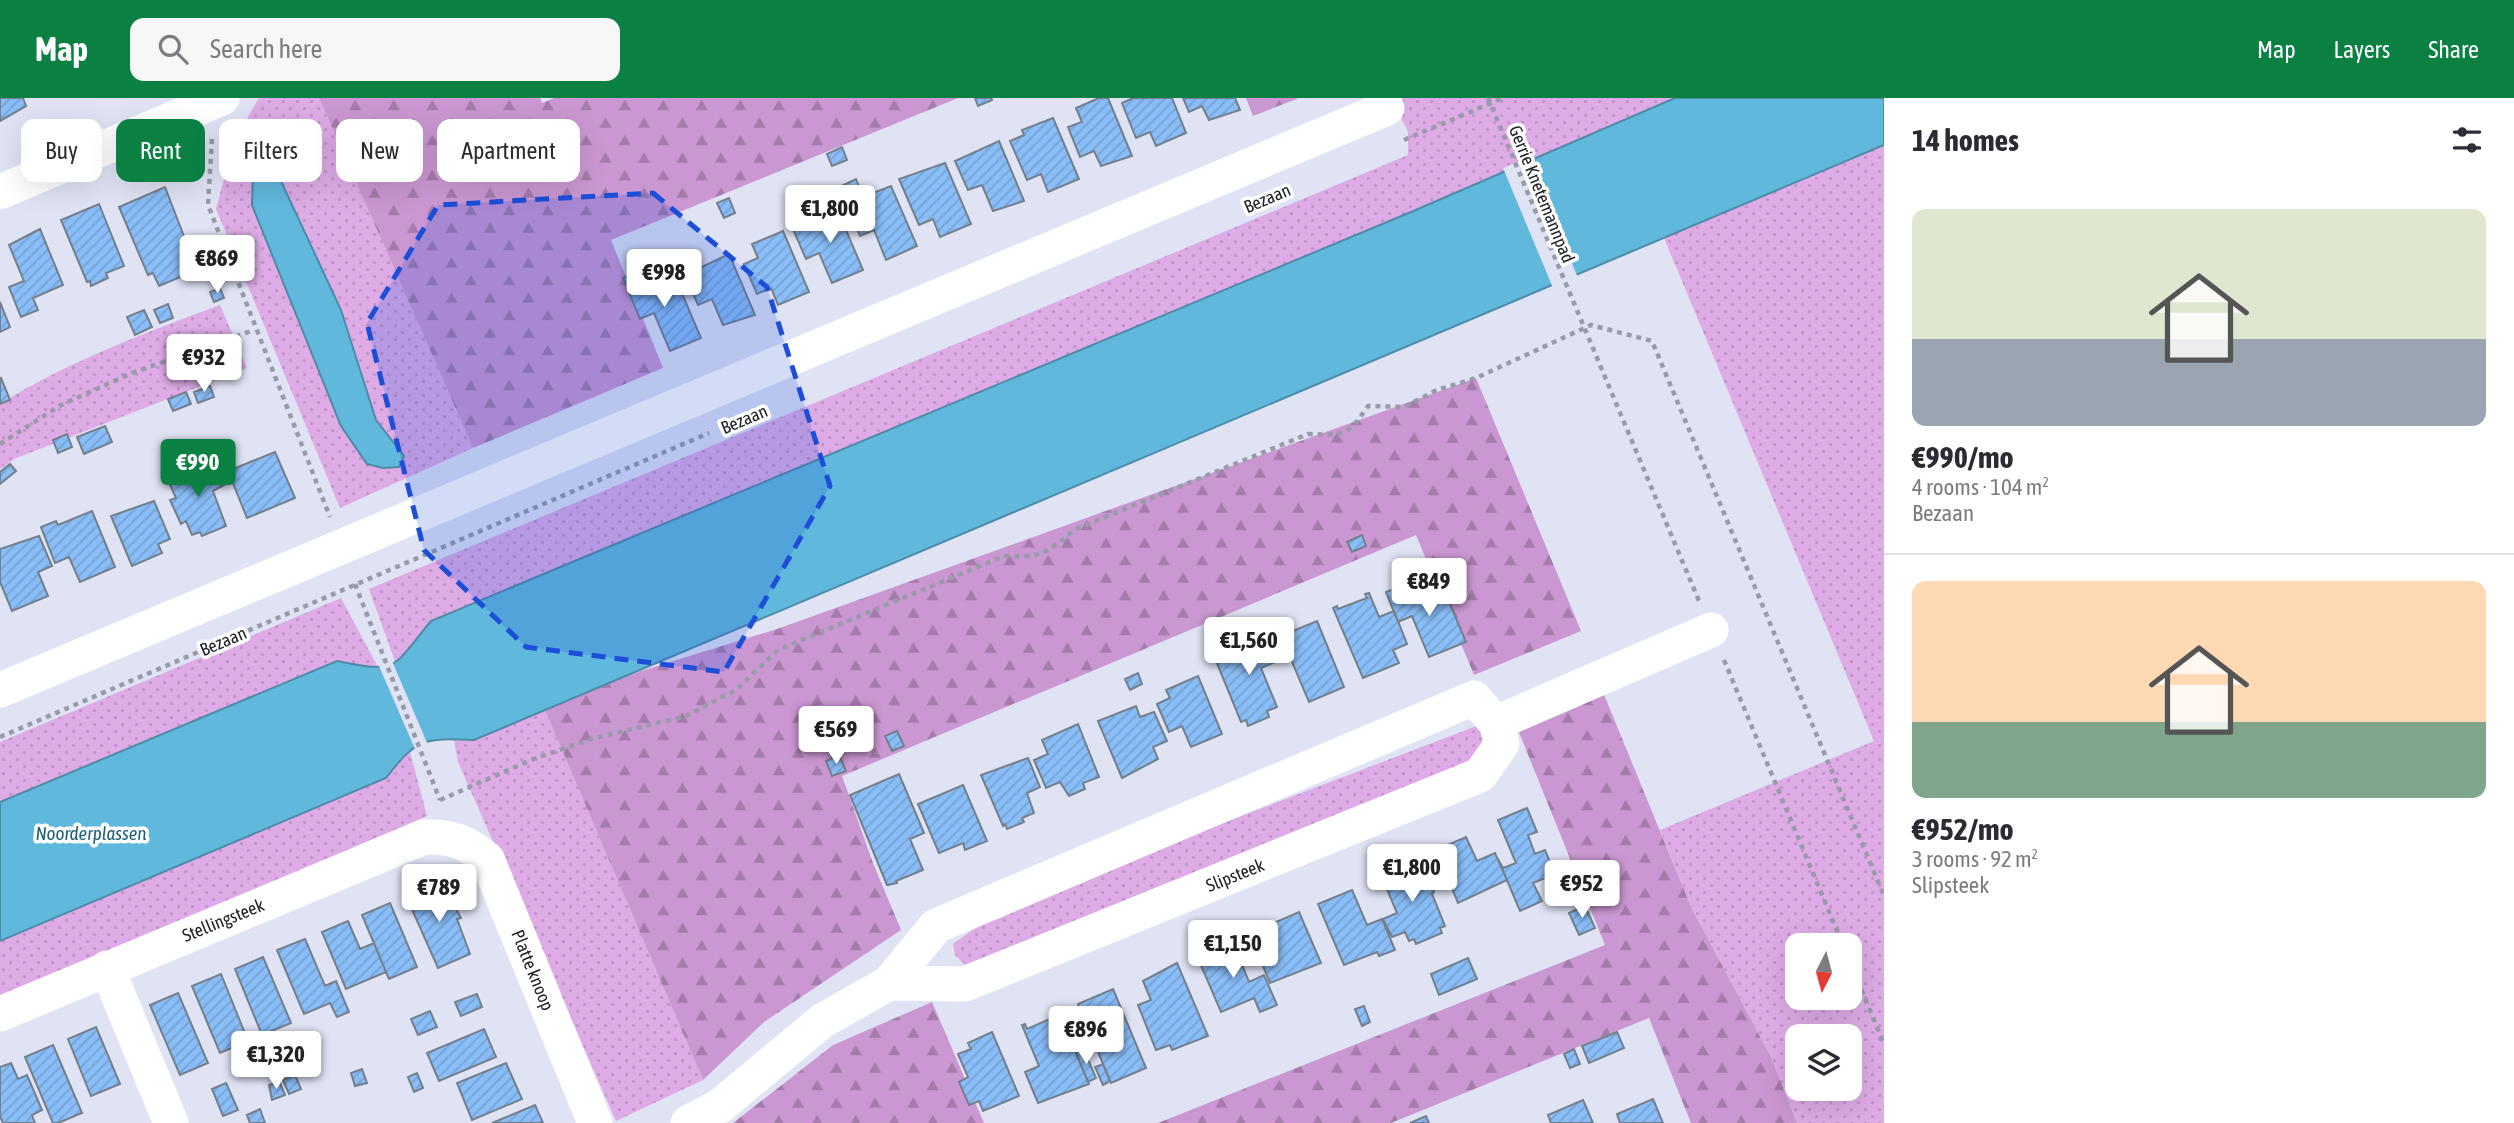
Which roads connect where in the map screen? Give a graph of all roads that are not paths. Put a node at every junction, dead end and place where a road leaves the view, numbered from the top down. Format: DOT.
graph roads {
  1 [pos="218,101"];
  2 [pos="1387,108"];
  3 [pos="0,192"];
  4 [pos="1711,630"];
  5 [pos="0,690"];
  6 [pos="1496,723"];
  7 [pos="449,836"];
  8 [pos="107,968"];
  9 [pos="889,983"];
  10 [pos="0,1014"];
  11 [pos="171,1123"];
  12 [pos="595,1123"];
  13 [pos="688,1123"];
  1 -- 3 [label="street"];
  2 -- 5 [label="street, Bezaan"];
  4 -- 6 [label="street"];
  6 -- 9 [label="street"];
  6 -- 9 [label="street, Slipsteek"];
  7 -- 8 [label="street, Stellingsteek"];
  7 -- 12 [label="street, Platte knoop"];
  8 -- 10 [label="street, Stellingsteek"];
  8 -- 11 [label="street"];
  9 -- 13 [label="street"];
}
